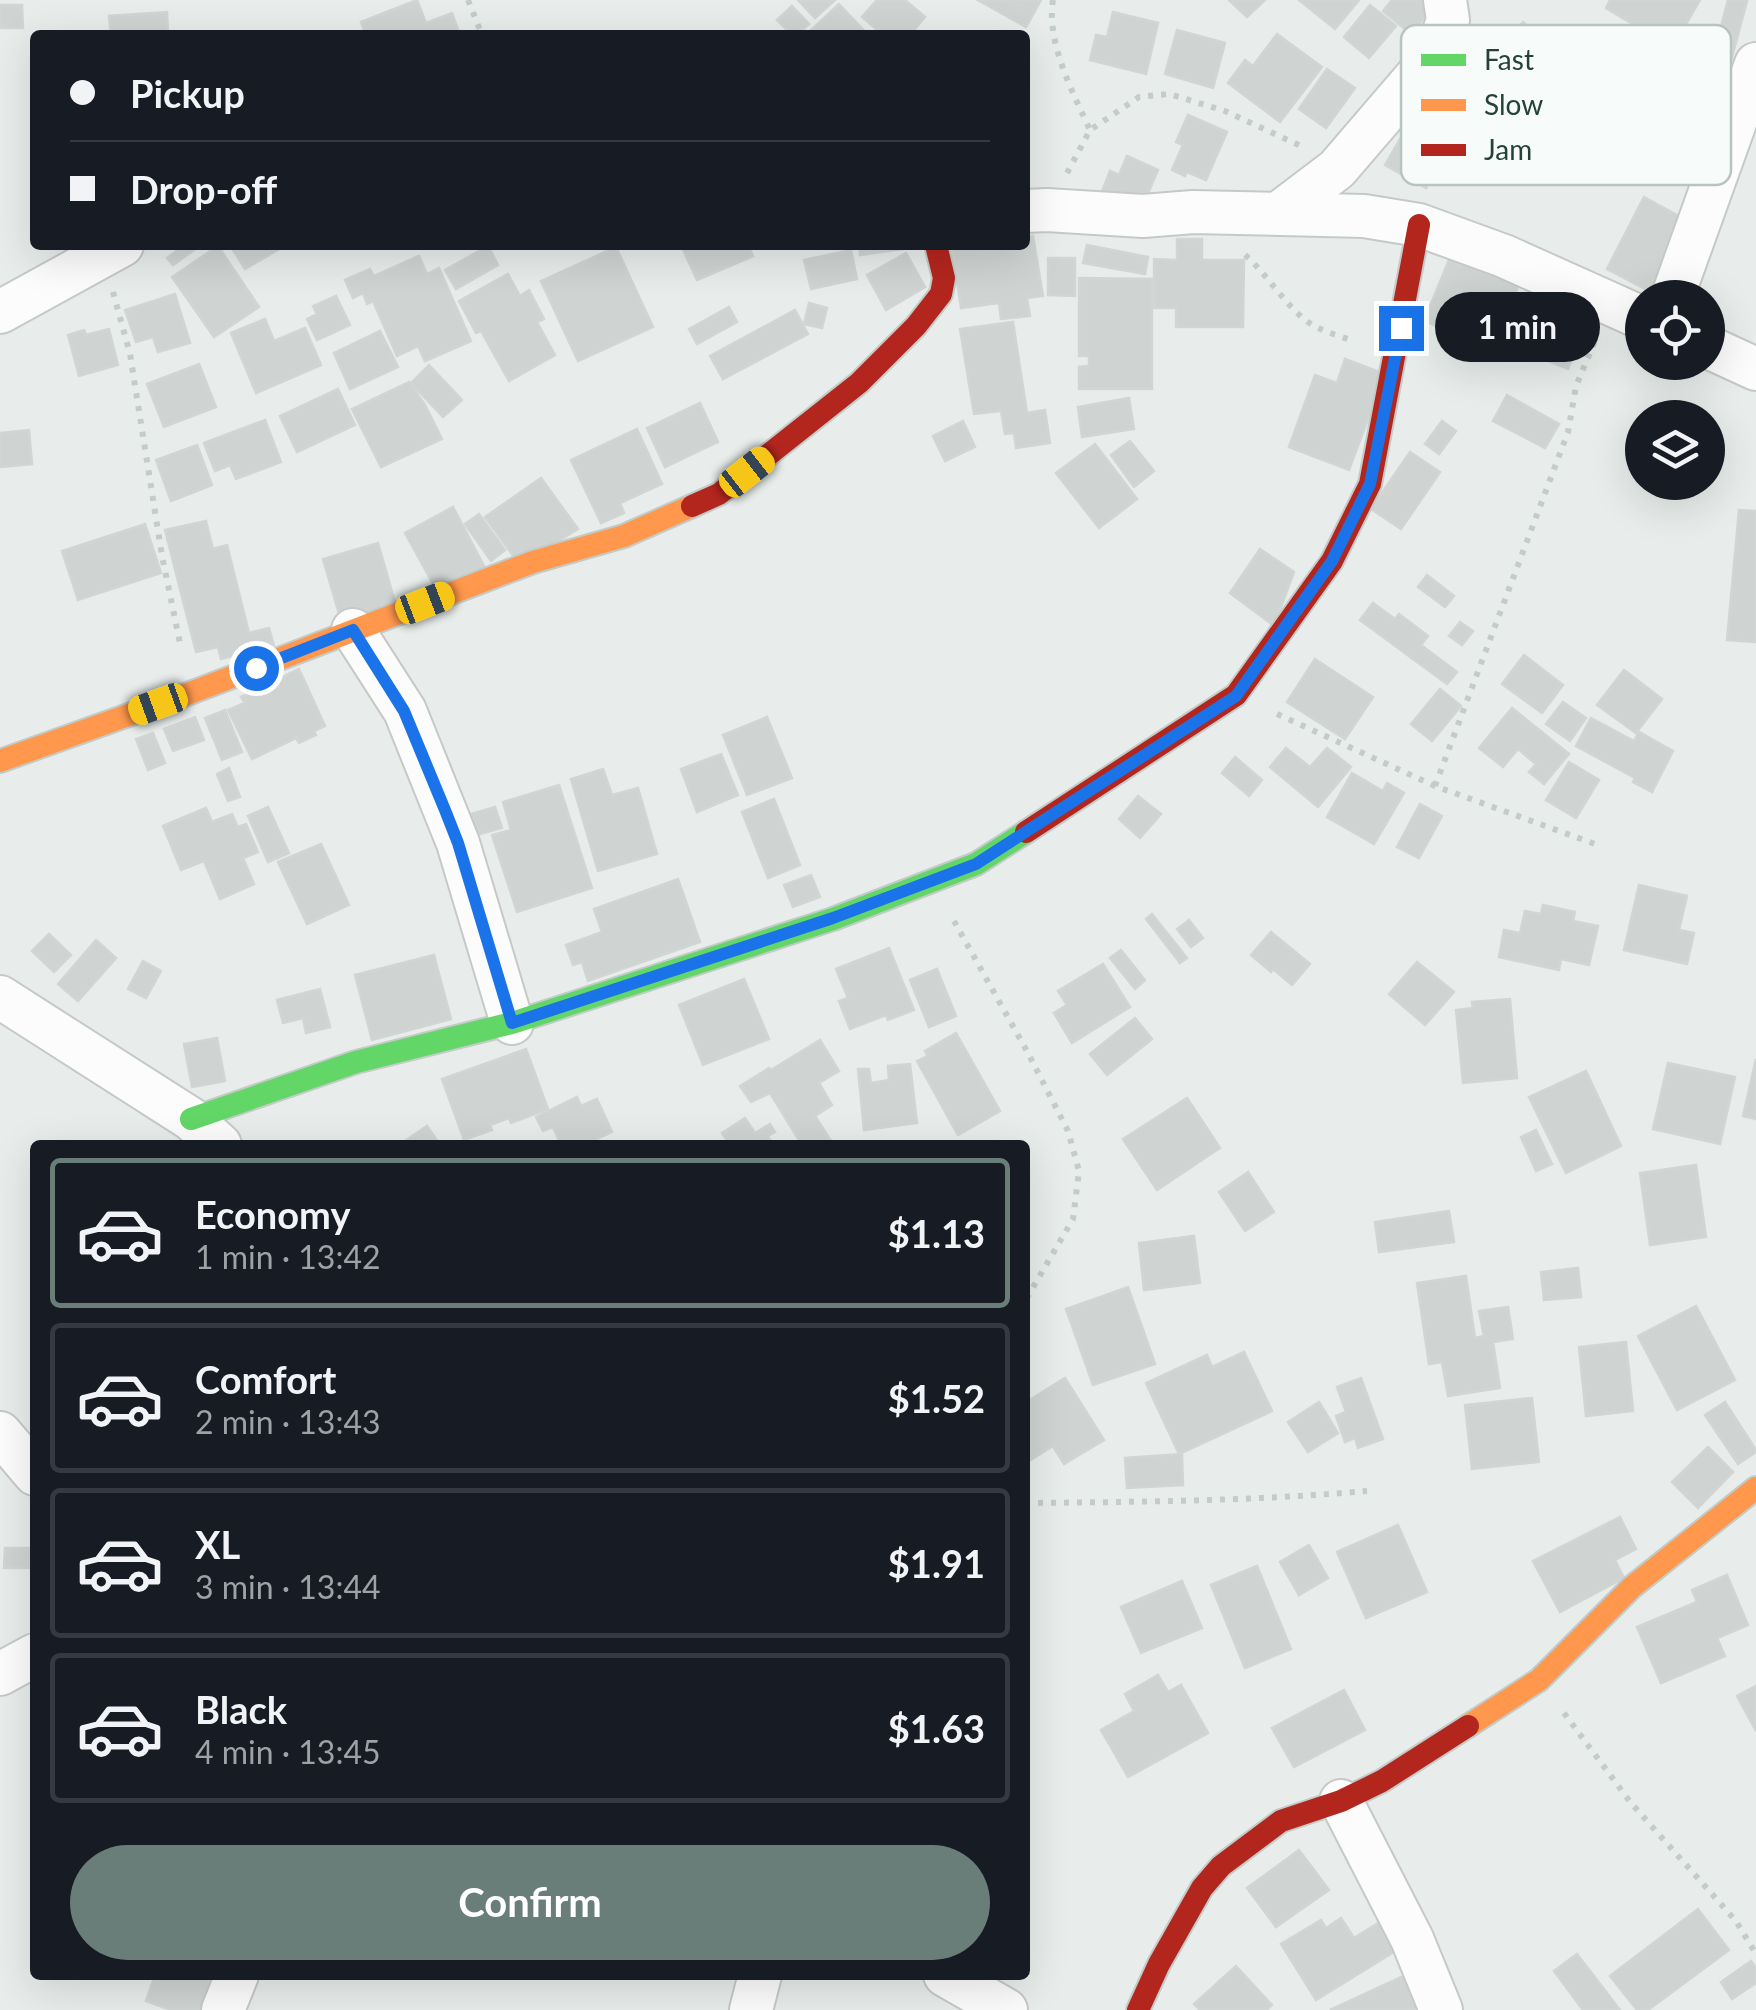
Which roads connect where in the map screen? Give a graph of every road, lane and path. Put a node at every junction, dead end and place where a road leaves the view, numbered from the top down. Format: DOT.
graph roads {
  1 [pos="468,0"];
  2 [pos="1053,0"];
  3 [pos="1445,0"];
  4 [pos="1446,25"];
  5 [pos="480,30"];
  6 [pos="1756,64"];
  7 [pos="1401,95"];
  8 [pos="1090,130"];
  9 [pos="1731,134"];
  10 [pos="1338,169"];
  11 [pos="1713,185"];
  12 [pos="1036,211"];
  13 [pos="1193,212"];
  14 [pos="1279,213"];
  15 [pos="1419,225"];
  16 [pos="112,250"];
  17 [pos="937,250"];
  18 [pos="1678,280"];
  19 [pos="1625,310"];
  20 [pos="0,312"];
  21 [pos="1625,314"];
  22 [pos="1725,355"];
  23 [pos="1394,363"];
  24 [pos="1756,369"];
  25 [pos="353,630"];
  26 [pos="190,693"];
  27 [pos="1236,696"];
  28 [pos="0,761"];
  29 [pos="1435,786"];
  30 [pos="1595,844"];
  31 [pos="932,882"];
  32 [pos="0,998"];
  33 [pos="512,1023"];
  34 [pos="205,1132"];
  35 [pos="1030,1293"];
  36 [pos="0,1433"];
  37 [pos="30,1468"];
  38 [pos="1756,1488"];
  39 [pos="1367,1491"];
  40 [pos="1030,1503"];
  41 [pos="30,1658"];
  42 [pos="0,1674"];
  43 [pos="1538,1680"];
  44 [pos="1341,1802"];
  45 [pos="1756,1954"];
  46 [pos="235,1980"];
  47 [pos="759,1980"];
  48 [pos="955,1980"];
  49 [pos="223,2010"];
  50 [pos="751,2010"];
  51 [pos="1006,2010"];
  52 [pos="1138,2010"];
  53 [pos="1441,2010"];
  1 -- 5 [label="path"];
  2 -- 8 [label="path"];
  3 -- 4 [label="street"];
  6 -- 9 [label="street"];
  7 -- 10 [label="street"];
  8 -- 10 [label="path"];
  8 -- 12 [label="path"];
  10 -- 14 [label="street"];
  11 -- 18 [label="street"];
  12 -- 13 [label="street"];
  13 -- 14 [label="street"];
  13 -- 23 [label="path"];
  14 -- 15 [label="street"];
  15 -- 19 [label="street"];
  15 -- 23 [label="street"];
  16 -- 20 [label="street"];
  16 -- 26 [label="path"];
  17 -- 25 [label="street"];
  21 -- 29 [label="path"];
  22 -- 24 [label="street"];
  23 -- 27 [label="street"];
  25 -- 26 [label="street"];
  25 -- 33 [label="street"];
  26 -- 28 [label="street"];
  27 -- 29 [label="path"];
  27 -- 31 [label="street"];
  29 -- 30 [label="path"];
  31 -- 33 [label="street"];
  31 -- 35 [label="path"];
  32 -- 34 [label="street"];
  33 -- 34 [label="street"];
  36 -- 37 [label="street"];
  38 -- 43 [label="street"];
  39 -- 40 [label="path"];
  41 -- 42 [label="street"];
  43 -- 44 [label="street"];
  43 -- 45 [label="path"];
  44 -- 52 [label="street"];
  44 -- 53 [label="street"];
  46 -- 49 [label="street"];
  47 -- 50 [label="street"];
  48 -- 51 [label="street"];
}
